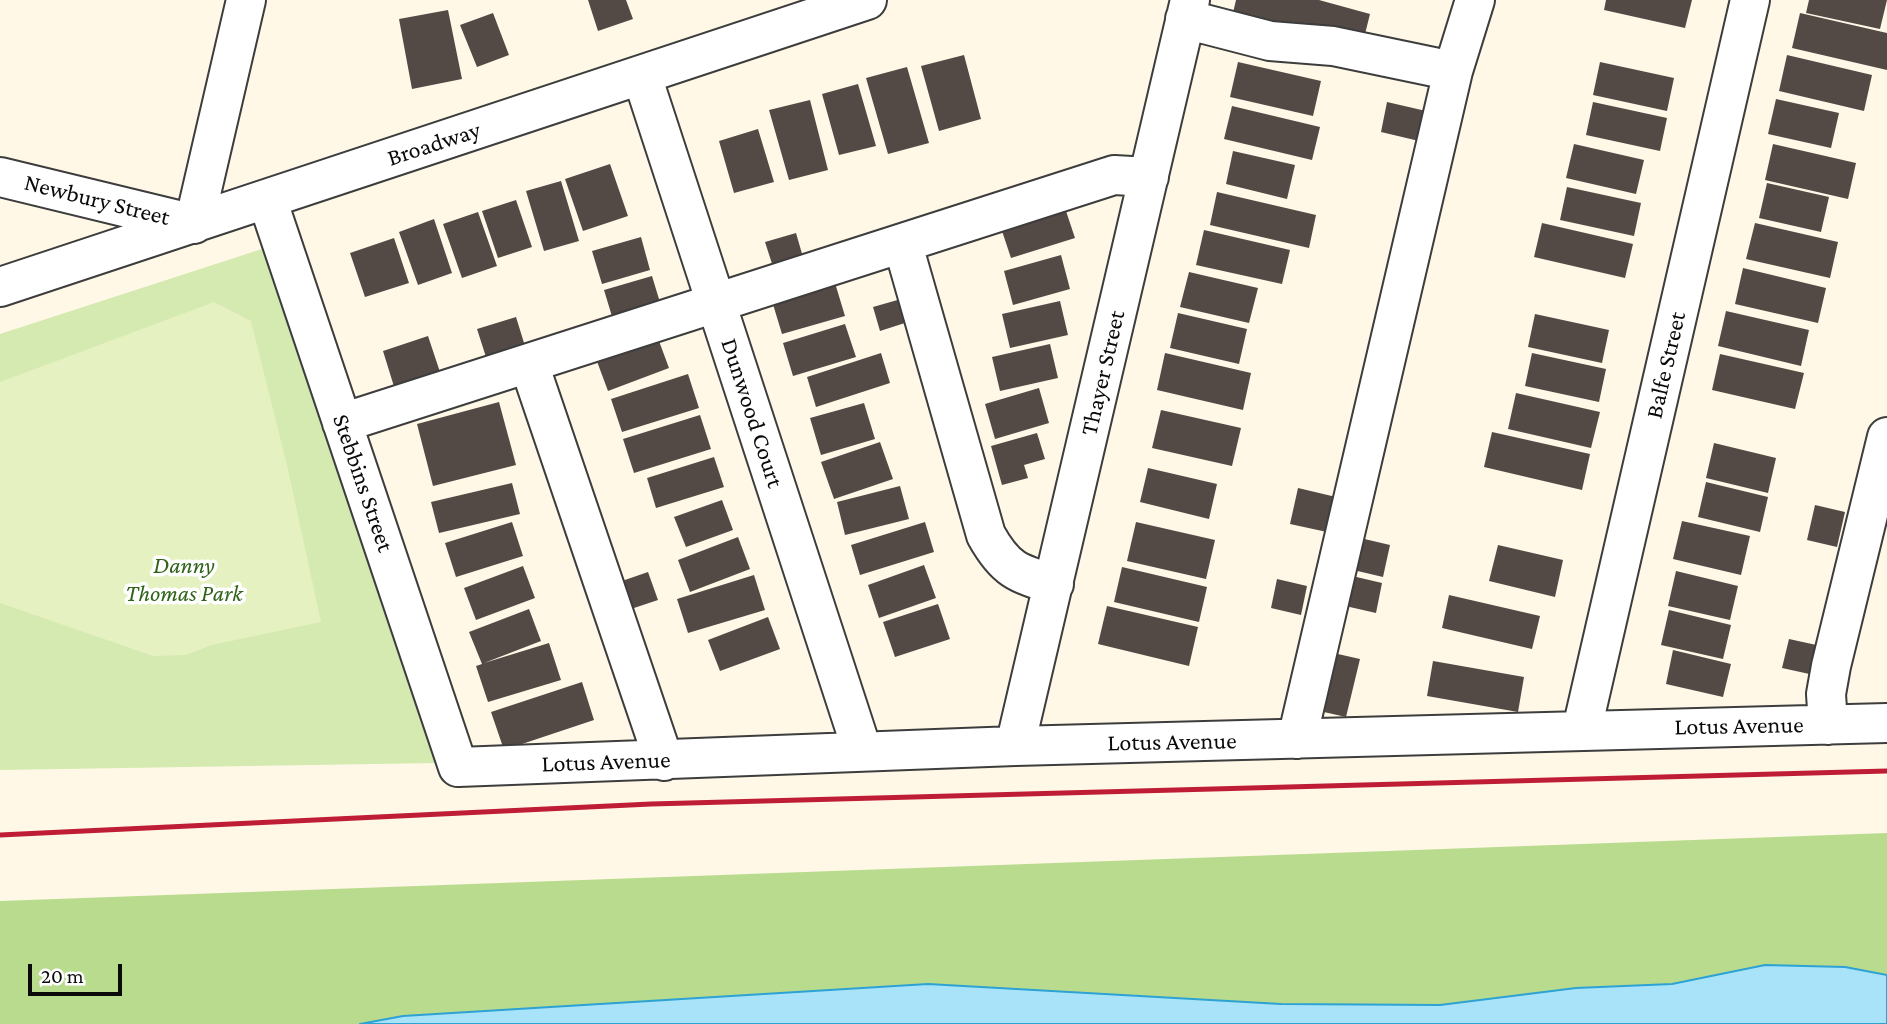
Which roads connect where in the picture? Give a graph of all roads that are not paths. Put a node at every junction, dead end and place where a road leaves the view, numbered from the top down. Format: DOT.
graph roads {
  1 [pos="246,0"];
  2 [pos="867,0"];
  3 [pos="1475,0"];
  4 [pos="1750,0"];
  5 [pos="1188,10"];
  6 [pos="1453,71"];
  7 [pos="642,76"];
  8 [pos="0,177"];
  9 [pos="1149,177"];
  10 [pos="267,199"];
  11 [pos="194,224"];
  12 [pos="903,245"];
  13 [pos="0,287"];
  14 [pos="717,305"];
  15 [pos="529,364"];
  16 [pos="342,423"];
  17 [pos="1887,437"];
  18 [pos="1054,584"];
  19 [pos="1887,723"];
  20 [pos="1828,725"];
  21 [pos="1582,729"];
  22 [pos="1297,739"];
  23 [pos="1015,746"];
  24 [pos="862,750"];
  25 [pos="664,761"];
  26 [pos="458,767"];
  1 -- 11 [label="street"];
  2 -- 7 [label="street, Broadway"];
  3 -- 6 [label="street"];
  4 -- 21 [label="street, Balfe Street"];
  5 -- 6 [label="street"];
  5 -- 9 [label="street, Thayer Street"];
  6 -- 22 [label="street"];
  7 -- 10 [label="street, Broadway"];
  7 -- 14 [label="street, Dunwood Court"];
  8 -- 11 [label="street, Newbury Street"];
  9 -- 12 [label="street"];
  9 -- 18 [label="street, Thayer Street"];
  10 -- 11 [label="street, Broadway"];
  10 -- 16 [label="street, Stebbins Street"];
  11 -- 13 [label="street, Broadway"];
  12 -- 14 [label="street"];
  12 -- 18 [label="street"];
  14 -- 15 [label="street"];
  14 -- 24 [label="street, Dunwood Court"];
  15 -- 16 [label="street"];
  15 -- 25 [label="street"];
  16 -- 26 [label="street, Stebbins Street"];
  17 -- 20 [label="street"];
  18 -- 23 [label="street, Thayer Street"];
  19 -- 20 [label="street, Lotus Avenue"];
  20 -- 21 [label="street, Lotus Avenue"];
  21 -- 22 [label="street, Lotus Avenue"];
  22 -- 23 [label="street, Lotus Avenue"];
  23 -- 24 [label="street, Lotus Avenue"];
  24 -- 25 [label="street, Lotus Avenue"];
  25 -- 26 [label="street, Lotus Avenue"];
}
